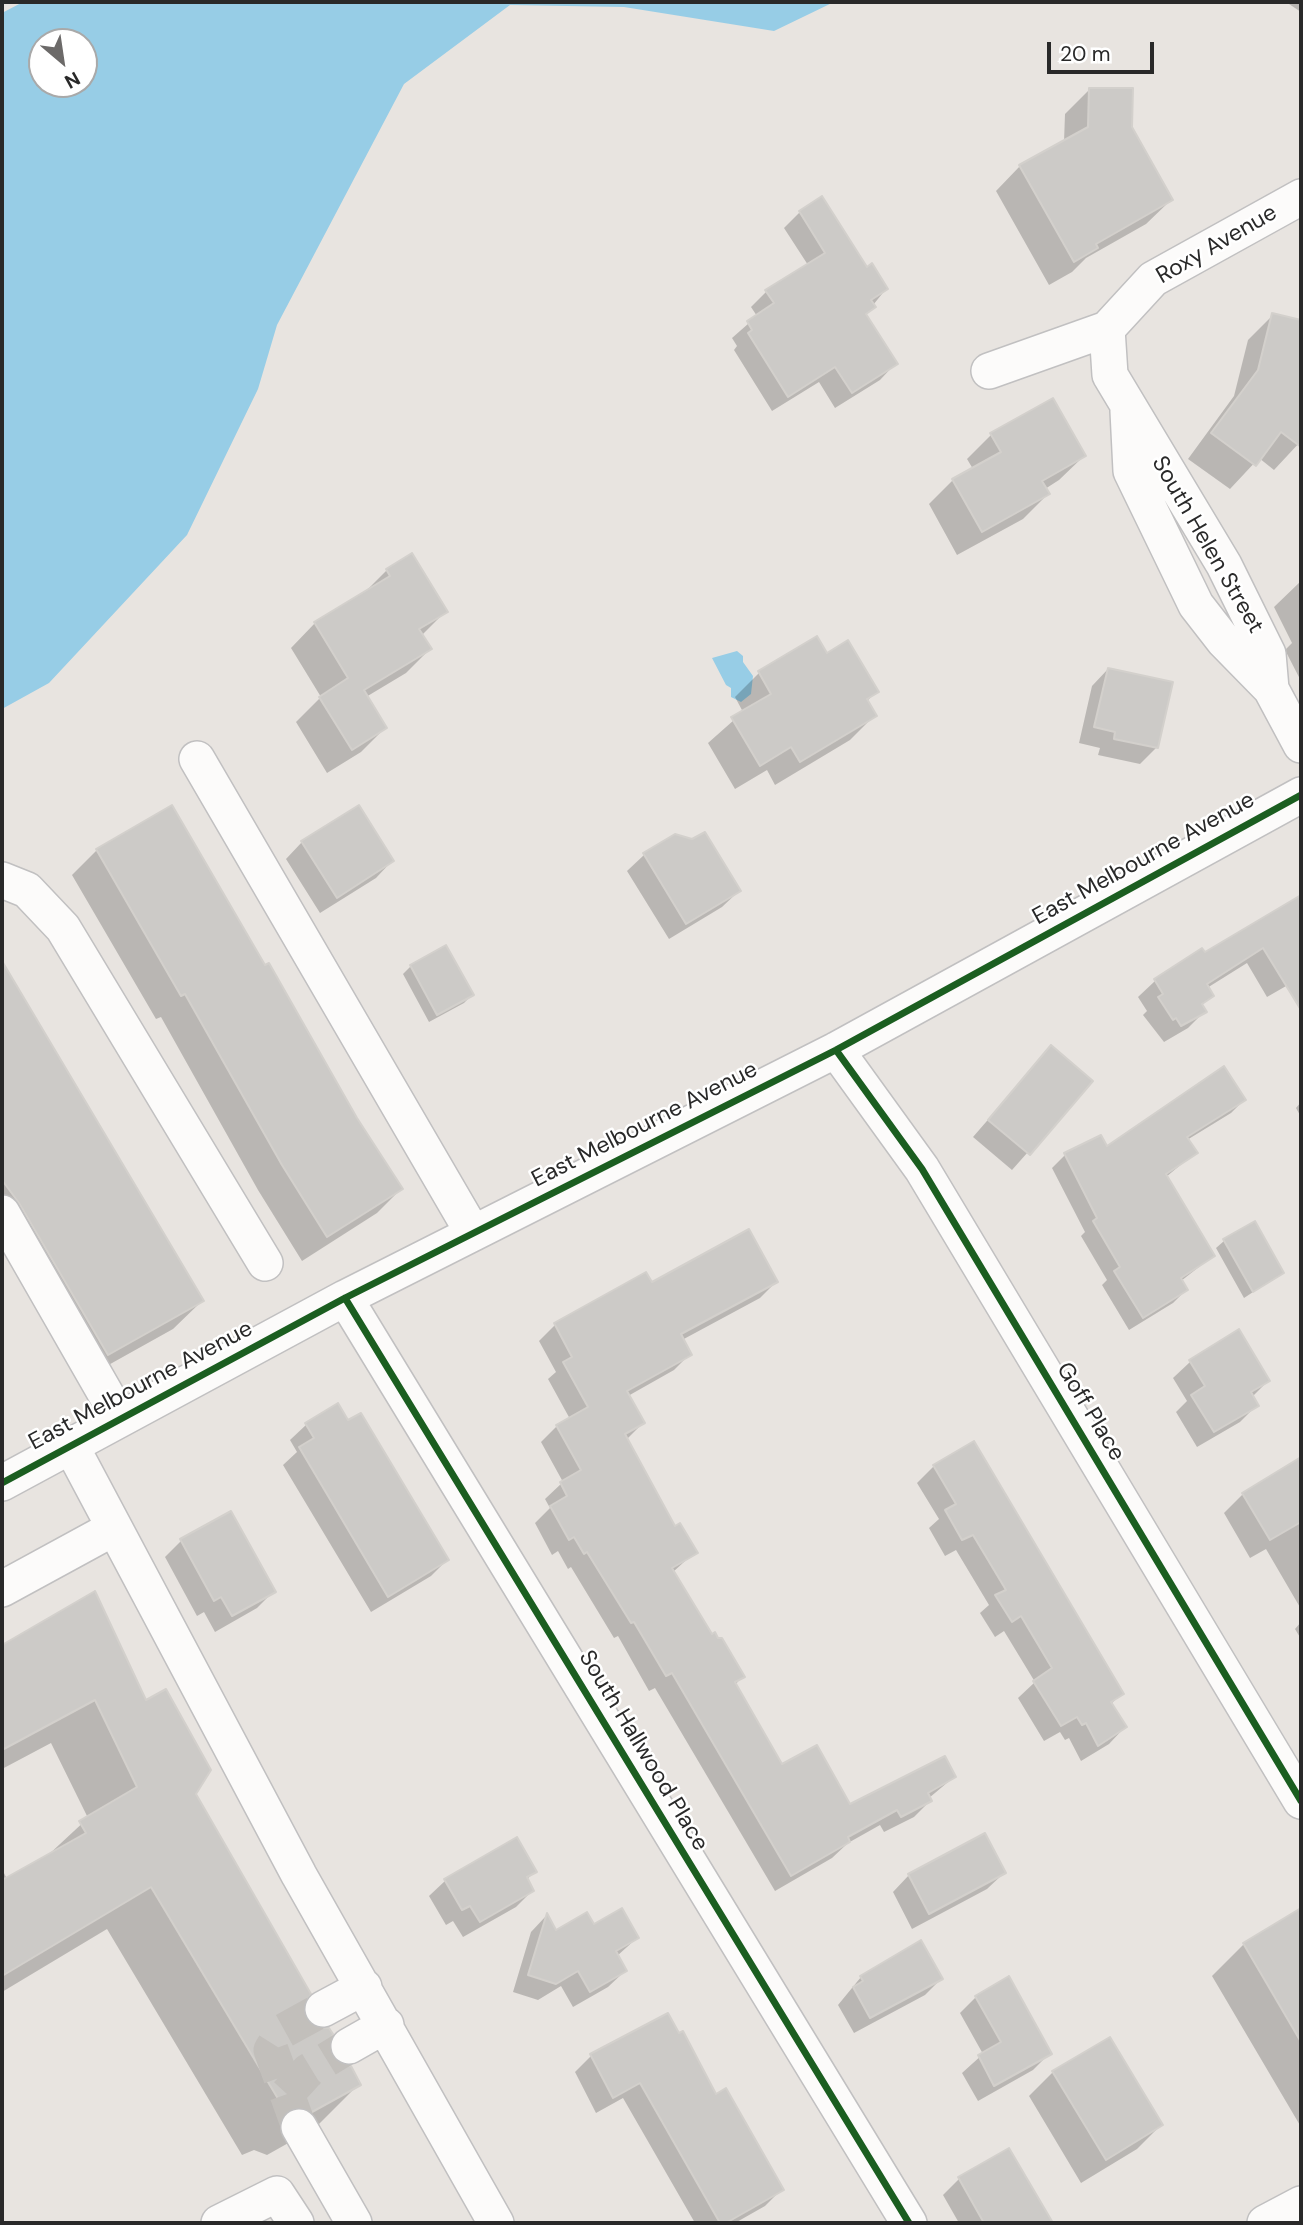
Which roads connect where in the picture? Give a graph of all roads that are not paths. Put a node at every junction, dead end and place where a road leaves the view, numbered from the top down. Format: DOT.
graph roads {
  1 [pos="1301,197"];
  2 [pos="1107,329"];
  3 [pos="989,371"];
  4 [pos="1301,745"];
  5 [pos="197,759"];
  6 [pos="1301,795"];
  7 [pos="2,880"];
  8 [pos="836,1050"];
  9 [pos="2,1213"];
  10 [pos="473,1233"];
  11 [pos="265,1263"];
  12 [pos="345,1298"];
  13 [pos="120,1419"];
  14 [pos="71,1446"];
  15 [pos="2,1483"];
  16 [pos="114,1528"];
  17 [pos="2,1589"];
  18 [pos="1301,1801"];
  19 [pos="364,1987"];
  20 [pos="324,2009"];
  21 [pos="386,2025"];
  22 [pos="349,2046"];
  23 [pos="299,2127"];
  24 [pos="1301,2204"];
  25 [pos="219,2223"];
  26 [pos="296,2223"];
  27 [pos="354,2223"];
  28 [pos="496,2223"];
  29 [pos="909,2223"];
  30 [pos="1265,2223"];
  1 -- 2 [label="street, Roxy Avenue"];
  2 -- 3 [label="street, Roxy Avenue"];
  2 -- 4 [label="street, South Helen Street"];
  5 -- 10 [label="street"];
  6 -- 8 [label="street, East Melbourne Avenue"];
  7 -- 11 [label="street"];
  8 -- 10 [label="street, East Melbourne Avenue"];
  8 -- 18 [label="street, Goff Place"];
  9 -- 13 [label="street"];
  10 -- 12 [label="street, East Melbourne Avenue"];
  12 -- 13 [label="street, East Melbourne Avenue"];
  12 -- 29 [label="street, South Hallwood Place"];
  13 -- 14 [label="street, East Melbourne Avenue"];
  14 -- 15 [label="street, East Melbourne Avenue"];
  14 -- 16 [label="street"];
  16 -- 17 [label="street"];
  16 -- 19 [label="street"];
  19 -- 20 [label="street"];
  19 -- 21 [label="street"];
  21 -- 22 [label="street"];
  21 -- 28 [label="street"];
  23 -- 27 [label="street"];
  24 -- 30 [label="street"];
  25 -- 26 [label="street"];
}
